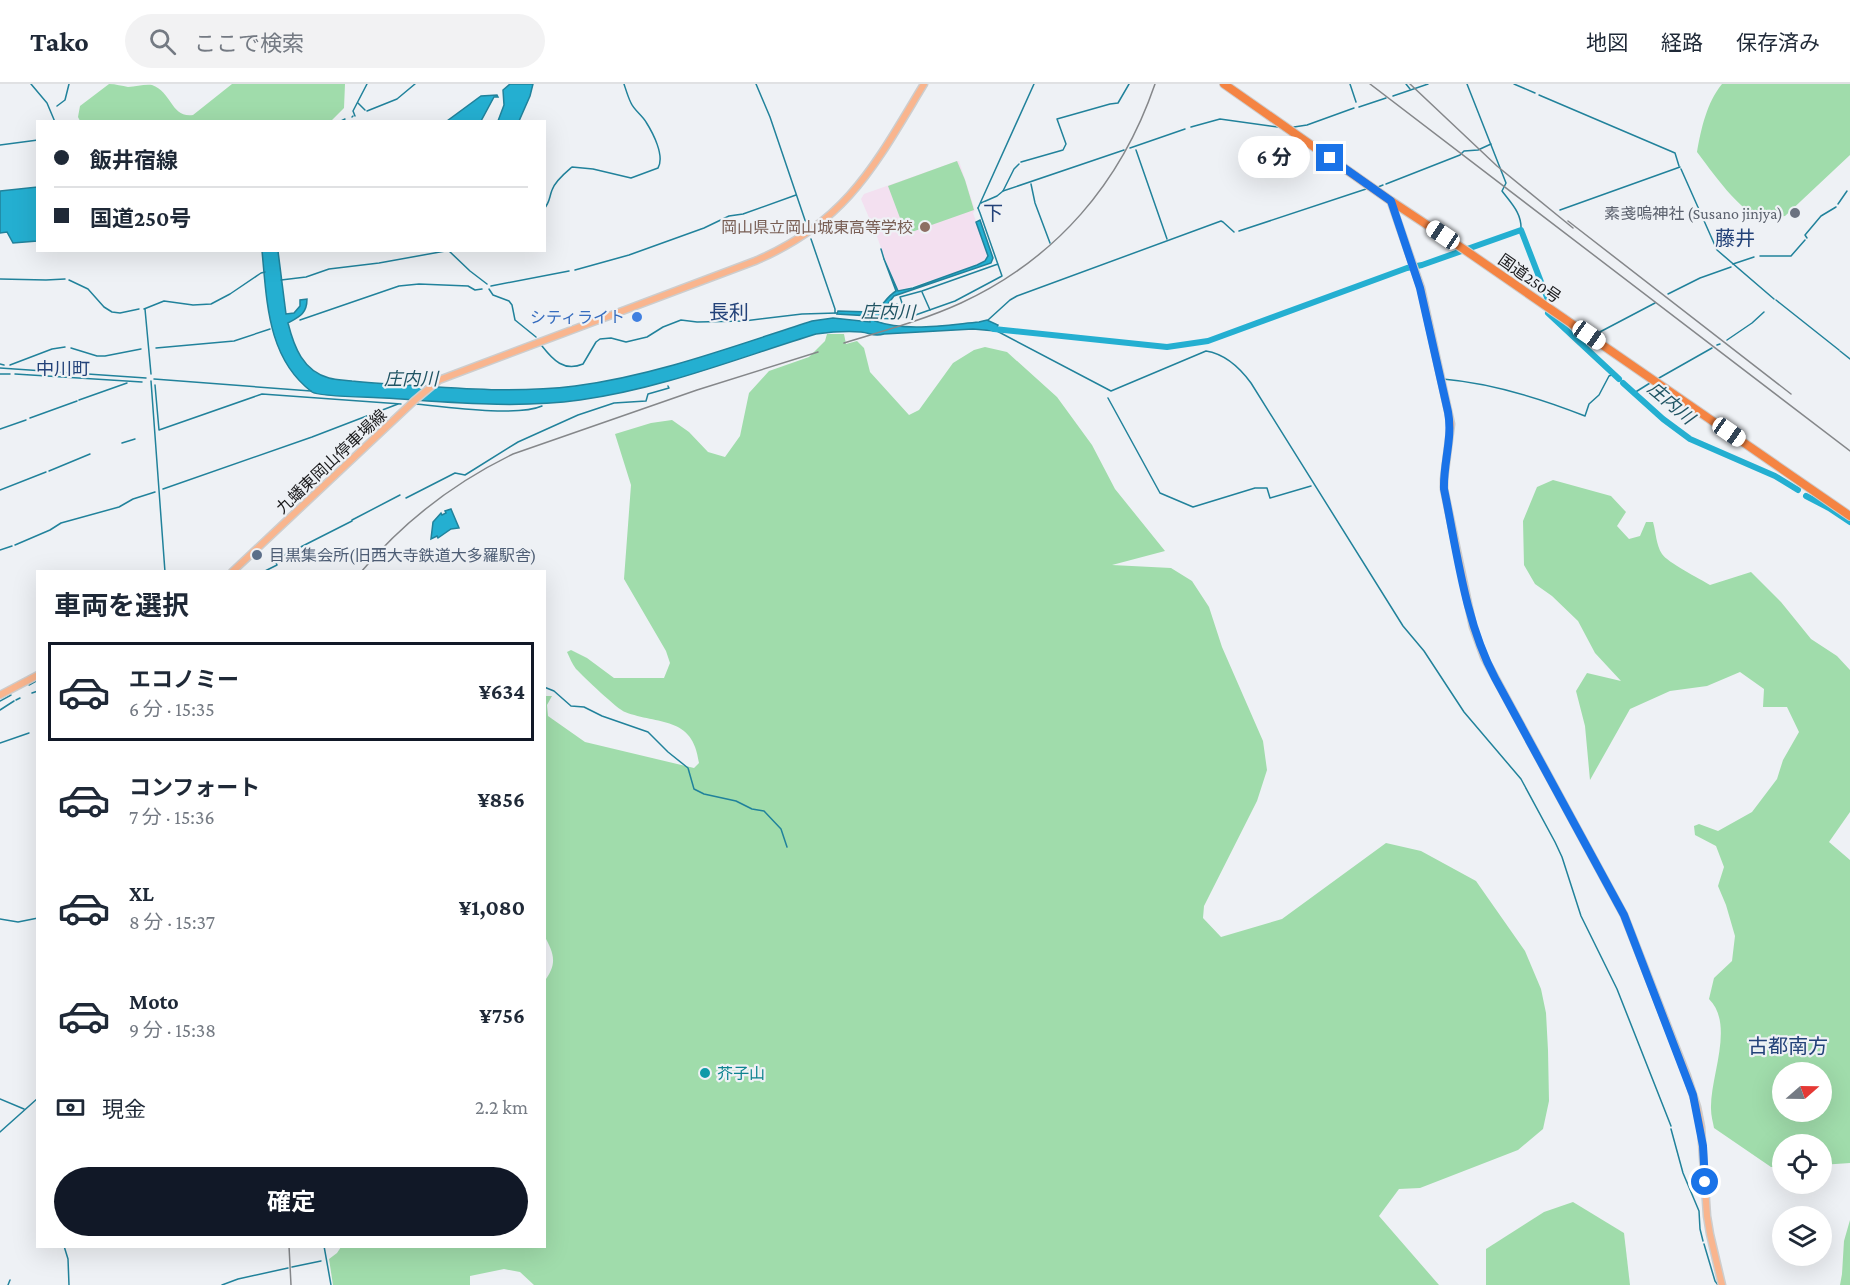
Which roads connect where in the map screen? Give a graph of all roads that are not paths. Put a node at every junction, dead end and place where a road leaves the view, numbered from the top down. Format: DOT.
graph roads {
  1 [pos="924,84"];
  2 [pos="1224,84"];
  3 [pos="1391,201"];
  4 [pos="1404,208"];
  5 [pos="1395,214"];
  6 [pos="1850,516"];
  7 [pos="234,570"];
  8 [pos="36,676"];
  9 [pos="0,695"];
  10 [pos="1722,1285"];
  1 -- 7 [label="main road, 九蟠東岡山停車場線"];
  2 -- 3 [label="highway, 国道250号"];
  3 -- 4 [label="highway, 国道250号"];
  3 -- 5 [label="main road"];
  4 -- 5 [label="main road"];
  4 -- 6 [label="highway, 国道250号"];
  5 -- 10 [label="main road"];
  8 -- 9 [label="main road"];
}
